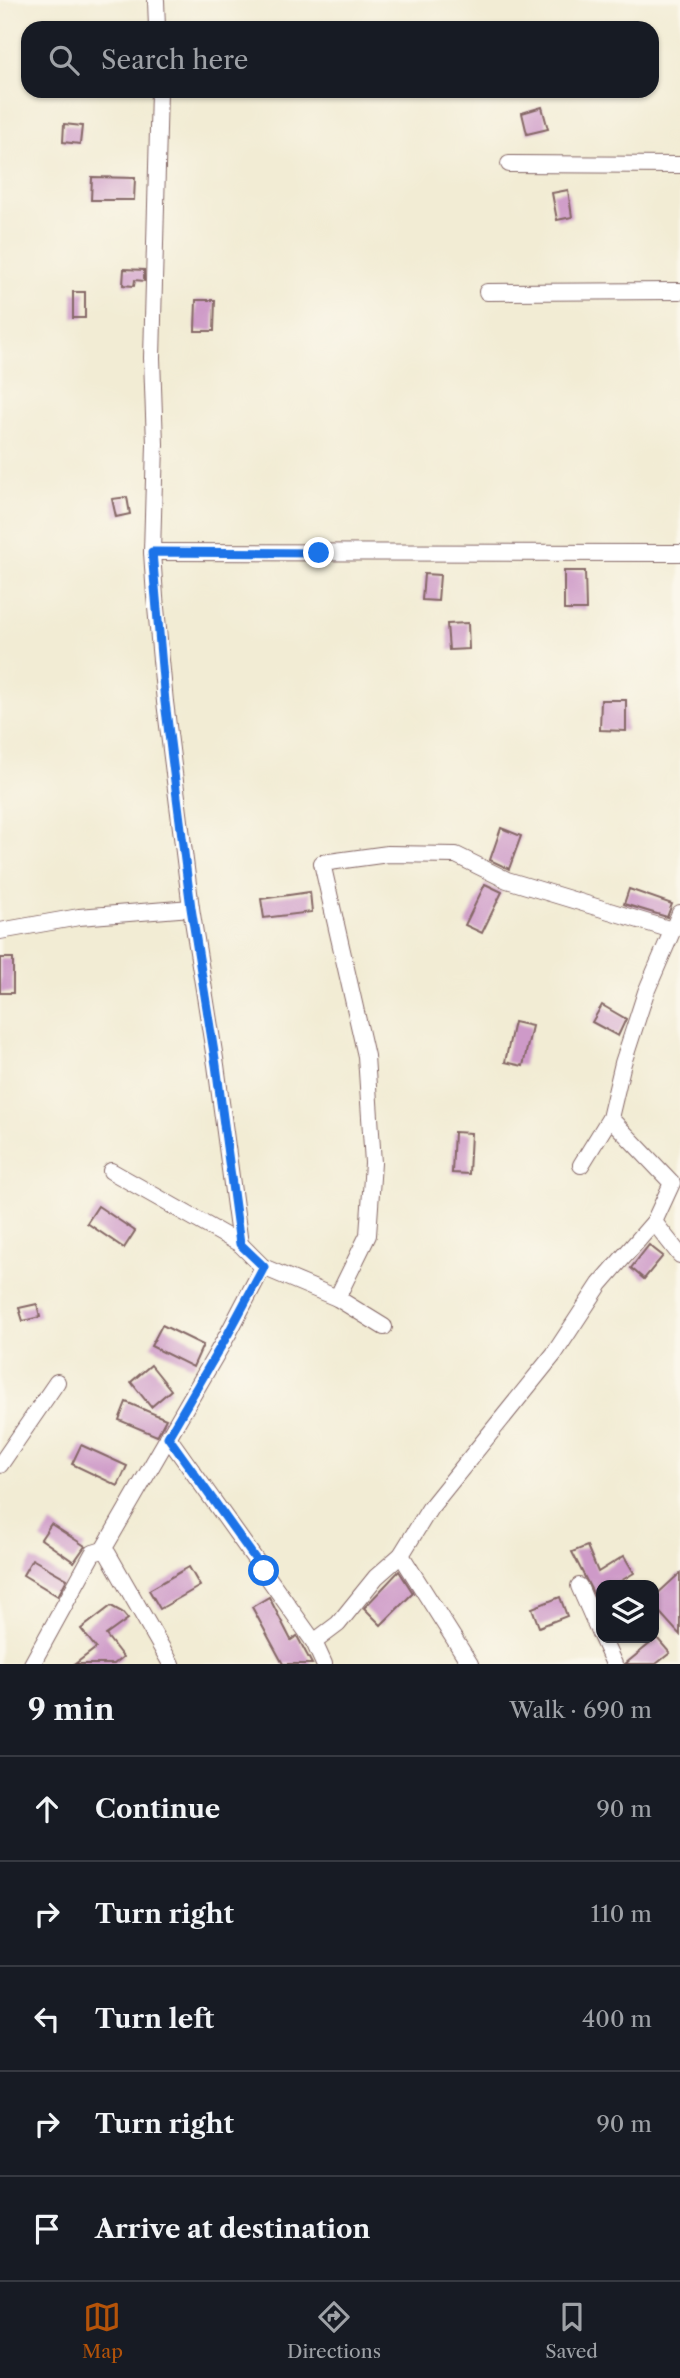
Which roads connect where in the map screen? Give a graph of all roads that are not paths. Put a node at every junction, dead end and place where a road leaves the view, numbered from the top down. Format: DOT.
graph roads {
  1 [pos="156,0"];
  2 [pos="157,21"];
  3 [pos="159,98"];
  4 [pos="509,164"];
  5 [pos="680,165"];
  6 [pos="680,291"];
  7 [pos="488,292"];
  8 [pos="152,552"];
  9 [pos="680,553"];
  10 [pos="191,908"];
  11 [pos="680,913"];
  12 [pos="672,930"];
  13 [pos="0,931"];
  14 [pos="610,1118"];
  15 [pos="581,1165"];
  16 [pos="111,1171"];
  17 [pos="654,1222"];
  18 [pos="240,1244"];
  19 [pos="680,1255"];
  20 [pos="264,1267"];
  21 [pos="337,1298"];
  22 [pos="384,1328"];
  23 [pos="57,1382"];
  24 [pos="168,1437"];
  25 [pos="0,1465"];
  26 [pos="103,1550"];
  27 [pos="401,1555"];
  28 [pos="579,1586"];
  29 [pos="596,1624"];
  30 [pos="314,1642"];
  31 [pos="605,1643"];
  32 [pos="32,1664"];
  33 [pos="171,1664"];
  34 [pos="324,1664"];
  35 [pos="470,1664"];
  36 [pos="614,1664"];
  1 -- 2 [label="street"];
  3 -- 8 [label="street"];
  4 -- 5 [label="street"];
  6 -- 7 [label="street"];
  8 -- 9 [label="street"];
  8 -- 10 [label="street"];
  10 -- 13 [label="street"];
  10 -- 18 [label="street"];
  11 -- 12 [label="street"];
  12 -- 14 [label="street"];
  12 -- 21 [label="street"];
  14 -- 15 [label="street"];
  14 -- 17 [label="street"];
  16 -- 18 [label="street"];
  17 -- 19 [label="street"];
  17 -- 27 [label="street"];
  18 -- 20 [label="street"];
  20 -- 21 [label="street"];
  20 -- 24 [label="street"];
  21 -- 22 [label="street"];
  23 -- 25 [label="street"];
  24 -- 26 [label="street"];
  24 -- 30 [label="street"];
  26 -- 32 [label="street"];
  26 -- 33 [label="street"];
  27 -- 30 [label="street"];
  27 -- 35 [label="street"];
  28 -- 29 [label="street"];
  30 -- 34 [label="street"];
  31 -- 36 [label="street"];
}
